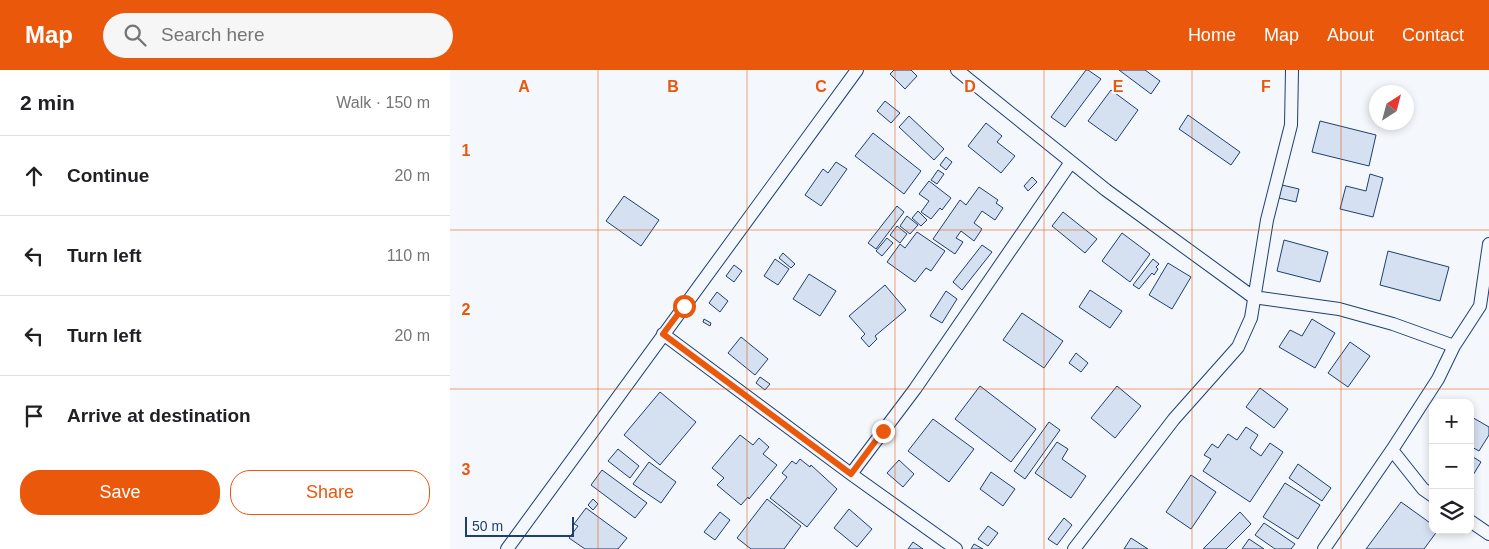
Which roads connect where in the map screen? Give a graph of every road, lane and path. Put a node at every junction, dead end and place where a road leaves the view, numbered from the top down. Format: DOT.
graph roads {
  1 [pos="857,70"];
  2 [pos="957,70"];
  3 [pos="1292,70"];
  4 [pos="1071,162"];
  5 [pos="1489,244"];
  6 [pos="1253,298"];
  7 [pos="1484,309"];
  8 [pos="663,334"];
  9 [pos="1454,346"];
  10 [pos="1392,450"];
  11 [pos="851,474"];
  12 [pos="1429,494"];
  13 [pos="1474,524"];
  14 [pos="1489,534"];
  15 [pos="507,549"];
  16 [pos="956,549"];
  17 [pos="1074,549"];
  18 [pos="1324,549"];
  1 -- 8 [label="street"];
  2 -- 4 [label="street"];
  3 -- 6 [label="street"];
  4 -- 6 [label="street"];
  4 -- 11 [label="street"];
  5 -- 7 [label="street"];
  6 -- 9 [label="street"];
  6 -- 17 [label="street"];
  7 -- 9 [label="street"];
  8 -- 11 [label="street"];
  8 -- 15 [label="street"];
  9 -- 10 [label="street"];
  10 -- 12 [label="street"];
  10 -- 18 [label="street"];
  11 -- 16 [label="street"];
  13 -- 14 [label="street"];
}
